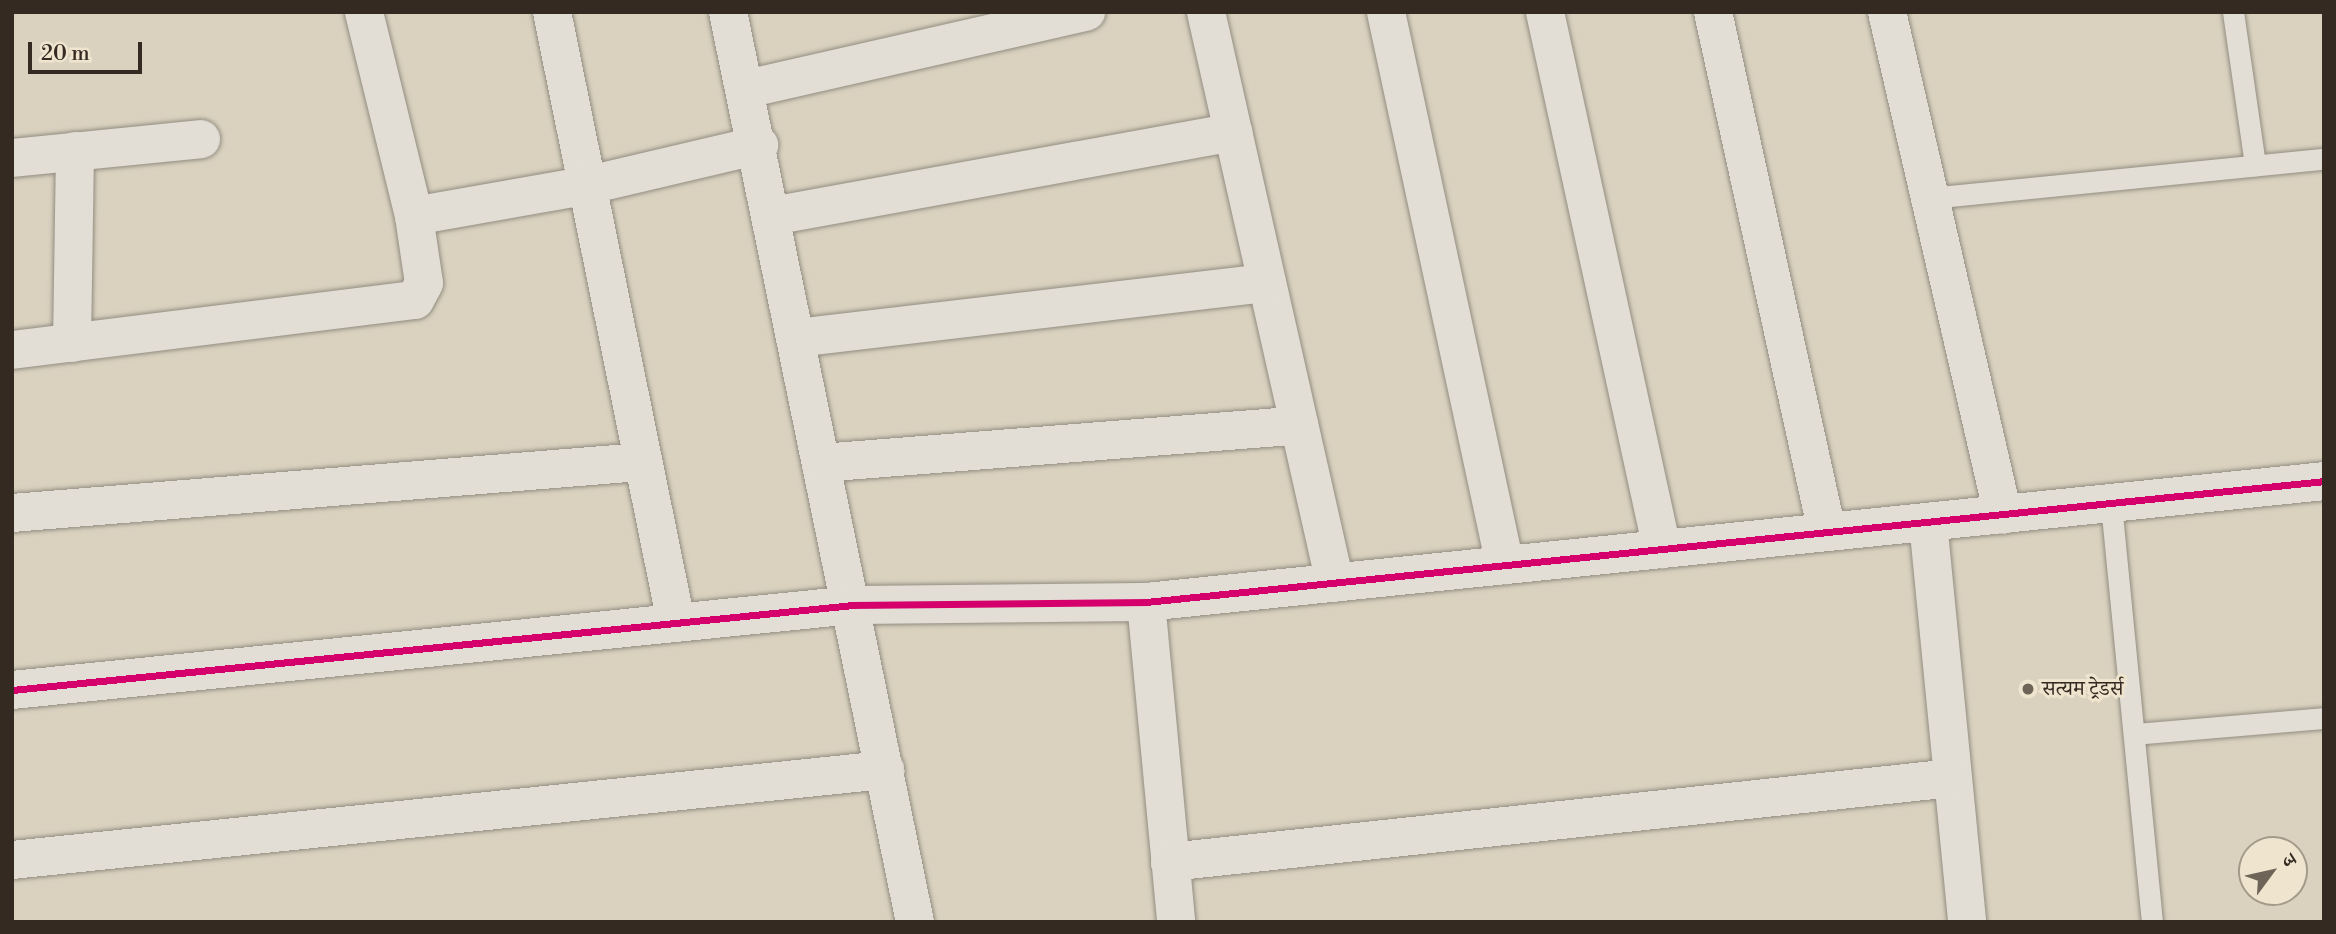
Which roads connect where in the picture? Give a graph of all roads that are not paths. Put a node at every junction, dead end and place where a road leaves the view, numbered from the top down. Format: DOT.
graph roads {
  1 [pos="364,12"];
  2 [pos="552,12"];
  3 [pos="728,12"];
  4 [pos="1086,12"];
  5 [pos="1206,12"];
  6 [pos="1385,12"];
  7 [pos="1545,12"];
  8 [pos="1713,12"];
  9 [pos="1887,12"];
  10 [pos="2233,12"];
  11 [pos="746,89"];
  12 [pos="1233,132"];
  13 [pos="201,139"];
  14 [pos="759,145"];
  15 [pos="75,150"];
  16 [pos="12,158"];
  17 [pos="2324,159"];
  18 [pos="2255,165"];
  19 [pos="589,185"];
  20 [pos="1930,198"];
  21 [pos="414,216"];
  22 [pos="772,216"];
  23 [pos="1267,283"];
  24 [pos="796,338"];
  25 [pos="72,343"];
  26 [pos="12,350"];
  27 [pos="1299,425"];
  28 [pos="640,462"];
  29 [pos="821,463"];
  30 [pos="2324,481"];
  31 [pos="2111,504"];
  32 [pos="12,513"];
  33 [pos="2003,515"];
  34 [pos="1928,522"];
  35 [pos="1827,533"];
  36 [pos="1662,549"];
  37 [pos="1505,565"];
  38 [pos="1335,583"];
  39 [pos="1146,602"];
  40 [pos="853,605"];
  41 [pos="676,622"];
  42 [pos="12,690"];
  43 [pos="2324,718"];
  44 [pos="2134,734"];
  45 [pos="886,770"];
  46 [pos="1952,778"];
  47 [pos="12,860"];
  48 [pos="1170,862"];
  49 [pos="915,922"];
  50 [pos="1176,922"];
  51 [pos="1967,922"];
  52 [pos="2152,922"];
  1 -- 21 [label="street"];
  2 -- 19 [label="street"];
  3 -- 11 [label="street"];
  4 -- 11 [label="street"];
  5 -- 12 [label="street"];
  6 -- 37 [label="street"];
  7 -- 36 [label="street"];
  8 -- 35 [label="street"];
  9 -- 20 [label="street"];
  10 -- 18 [label="lane"];
  11 -- 14 [label="street"];
  12 -- 22 [label="street"];
  12 -- 23 [label="street"];
  13 -- 15 [label="street"];
  14 -- 19 [label="street"];
  14 -- 22 [label="street"];
  15 -- 16 [label="street"];
  15 -- 25 [label="street"];
  17 -- 18 [label="lane"];
  18 -- 20 [label="lane"];
  19 -- 21 [label="street"];
  19 -- 28 [label="street"];
  20 -- 33 [label="street"];
  21 -- 25 [label="street"];
  22 -- 24 [label="street"];
  23 -- 24 [label="street"];
  23 -- 27 [label="street"];
  24 -- 29 [label="street"];
  25 -- 26 [label="street"];
  27 -- 29 [label="street"];
  27 -- 38 [label="street"];
  28 -- 32 [label="street"];
  28 -- 41 [label="street"];
  29 -- 40 [label="street"];
  30 -- 31 [label="street"];
  31 -- 33 [label="street"];
  31 -- 44 [label="lane"];
  33 -- 34 [label="street"];
  34 -- 35 [label="street"];
  34 -- 46 [label="street"];
  35 -- 36 [label="street"];
  36 -- 37 [label="street"];
  37 -- 38 [label="street"];
  38 -- 39 [label="street"];
  39 -- 40 [label="street"];
  39 -- 48 [label="street"];
  40 -- 41 [label="street"];
  40 -- 45 [label="street"];
  41 -- 42 [label="street"];
  43 -- 44 [label="lane"];
  44 -- 52 [label="lane"];
  45 -- 47 [label="street"];
  45 -- 49 [label="street"];
  46 -- 48 [label="street"];
  46 -- 51 [label="street"];
  48 -- 50 [label="street"];
}
